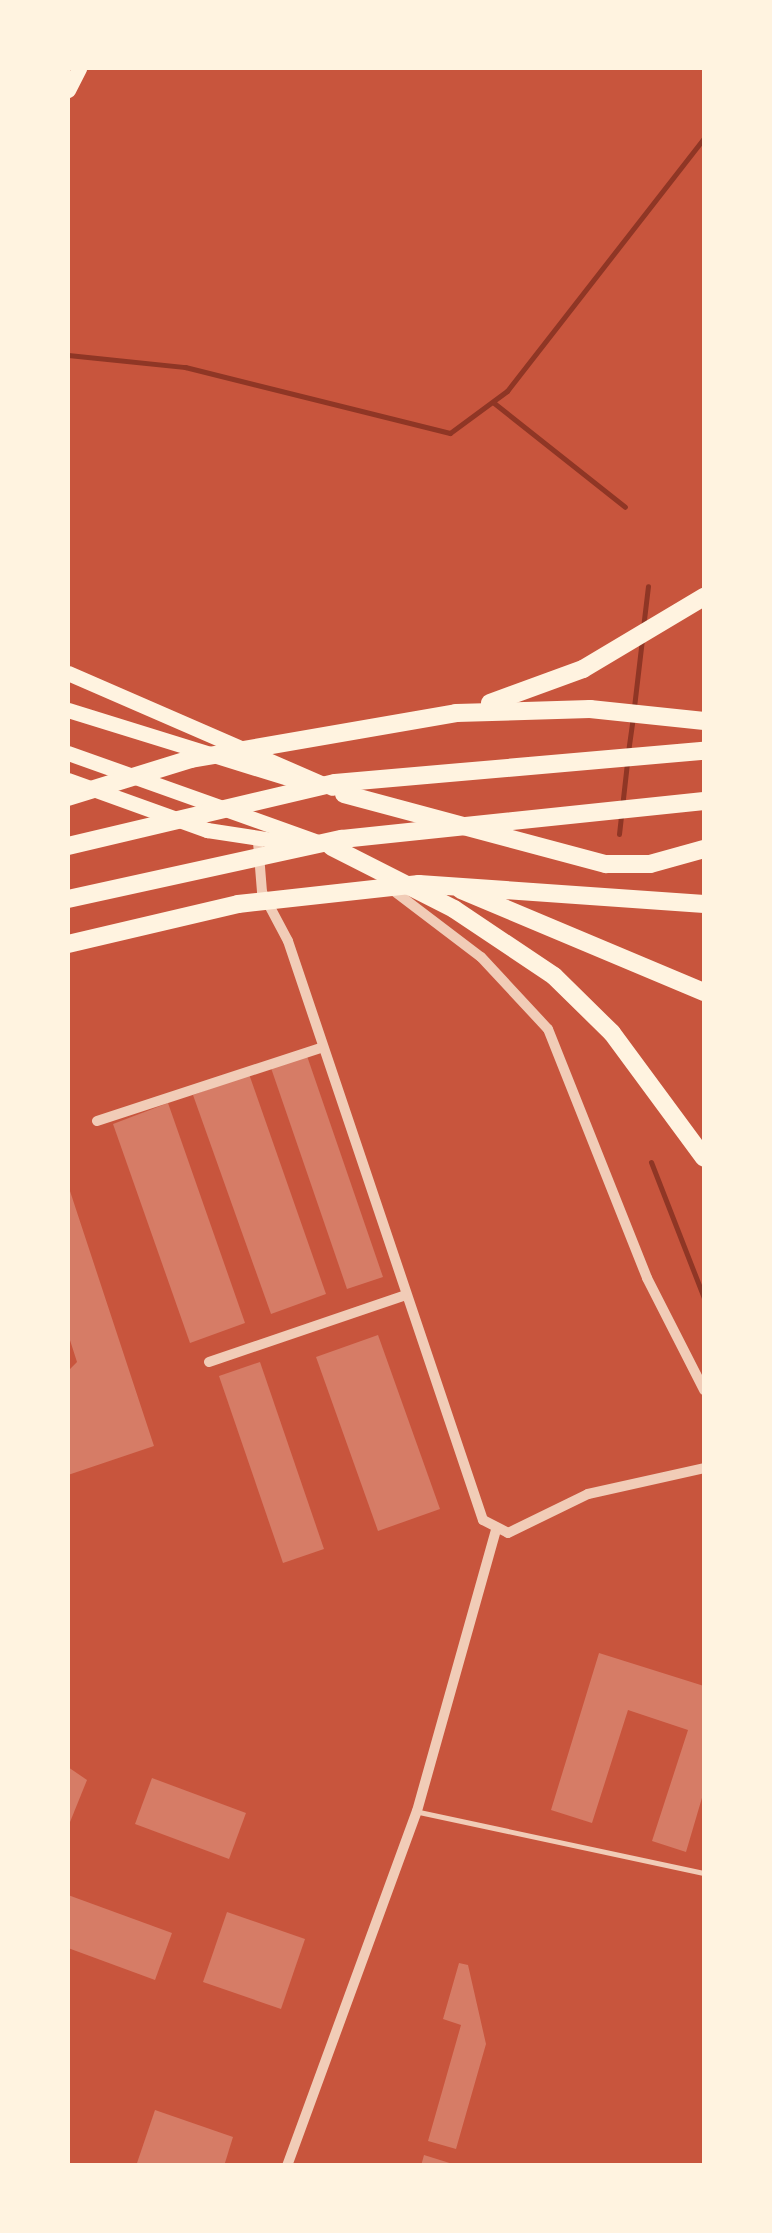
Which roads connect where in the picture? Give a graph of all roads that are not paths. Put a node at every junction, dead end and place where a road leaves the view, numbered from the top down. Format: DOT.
graph roads {
  1 [pos="79,68"];
  2 [pos="68,90"];
  3 [pos="704,597"];
  4 [pos="68,673"];
  5 [pos="68,710"];
  6 [pos="456,713"];
  7 [pos="704,721"];
  8 [pos="704,752"];
  9 [pos="68,753"];
  10 [pos="68,780"];
  11 [pos="344,794"];
  12 [pos="68,797"];
  13 [pos="704,800"];
  14 [pos="258,842"];
  15 [pos="68,846"];
  16 [pos="332,847"];
  17 [pos="704,849"];
  18 [pos="68,899"];
  19 [pos="704,904"];
  20 [pos="68,944"];
  21 [pos="704,992"];
  22 [pos="321,1048"];
  23 [pos="96,1122"];
  24 [pos="704,1158"];
  25 [pos="403,1296"];
  26 [pos="209,1362"];
  27 [pos="704,1390"];
  28 [pos="704,1468"];
  29 [pos="496,1530"];
  30 [pos="417,1811"];
  31 [pos="704,1873"];
  32 [pos="287,2166"];
  1 -- 2 [label="main road"];
  3 -- 6 [label="highway"];
  4 -- 11 [label="main road"];
  5 -- 11 [label="main road"];
  6 -- 7 [label="highway"];
  6 -- 12 [label="highway"];
  8 -- 15 [label="highway"];
  9 -- 16 [label="main road"];
  10 -- 14 [label="main road"];
  11 -- 17 [label="highway"];
  13 -- 18 [label="highway"];
  14 -- 16 [label="main road"];
  14 -- 22 [label="street"];
  16 -- 21 [label="highway"];
  16 -- 24 [label="highway"];
  16 -- 27 [label="street"];
  19 -- 20 [label="highway"];
  22 -- 23 [label="street"];
  22 -- 25 [label="street"];
  25 -- 26 [label="street"];
  25 -- 29 [label="street"];
  28 -- 29 [label="street"];
  29 -- 30 [label="street"];
  30 -- 31 [label="lane"];
  30 -- 32 [label="street"];
}
